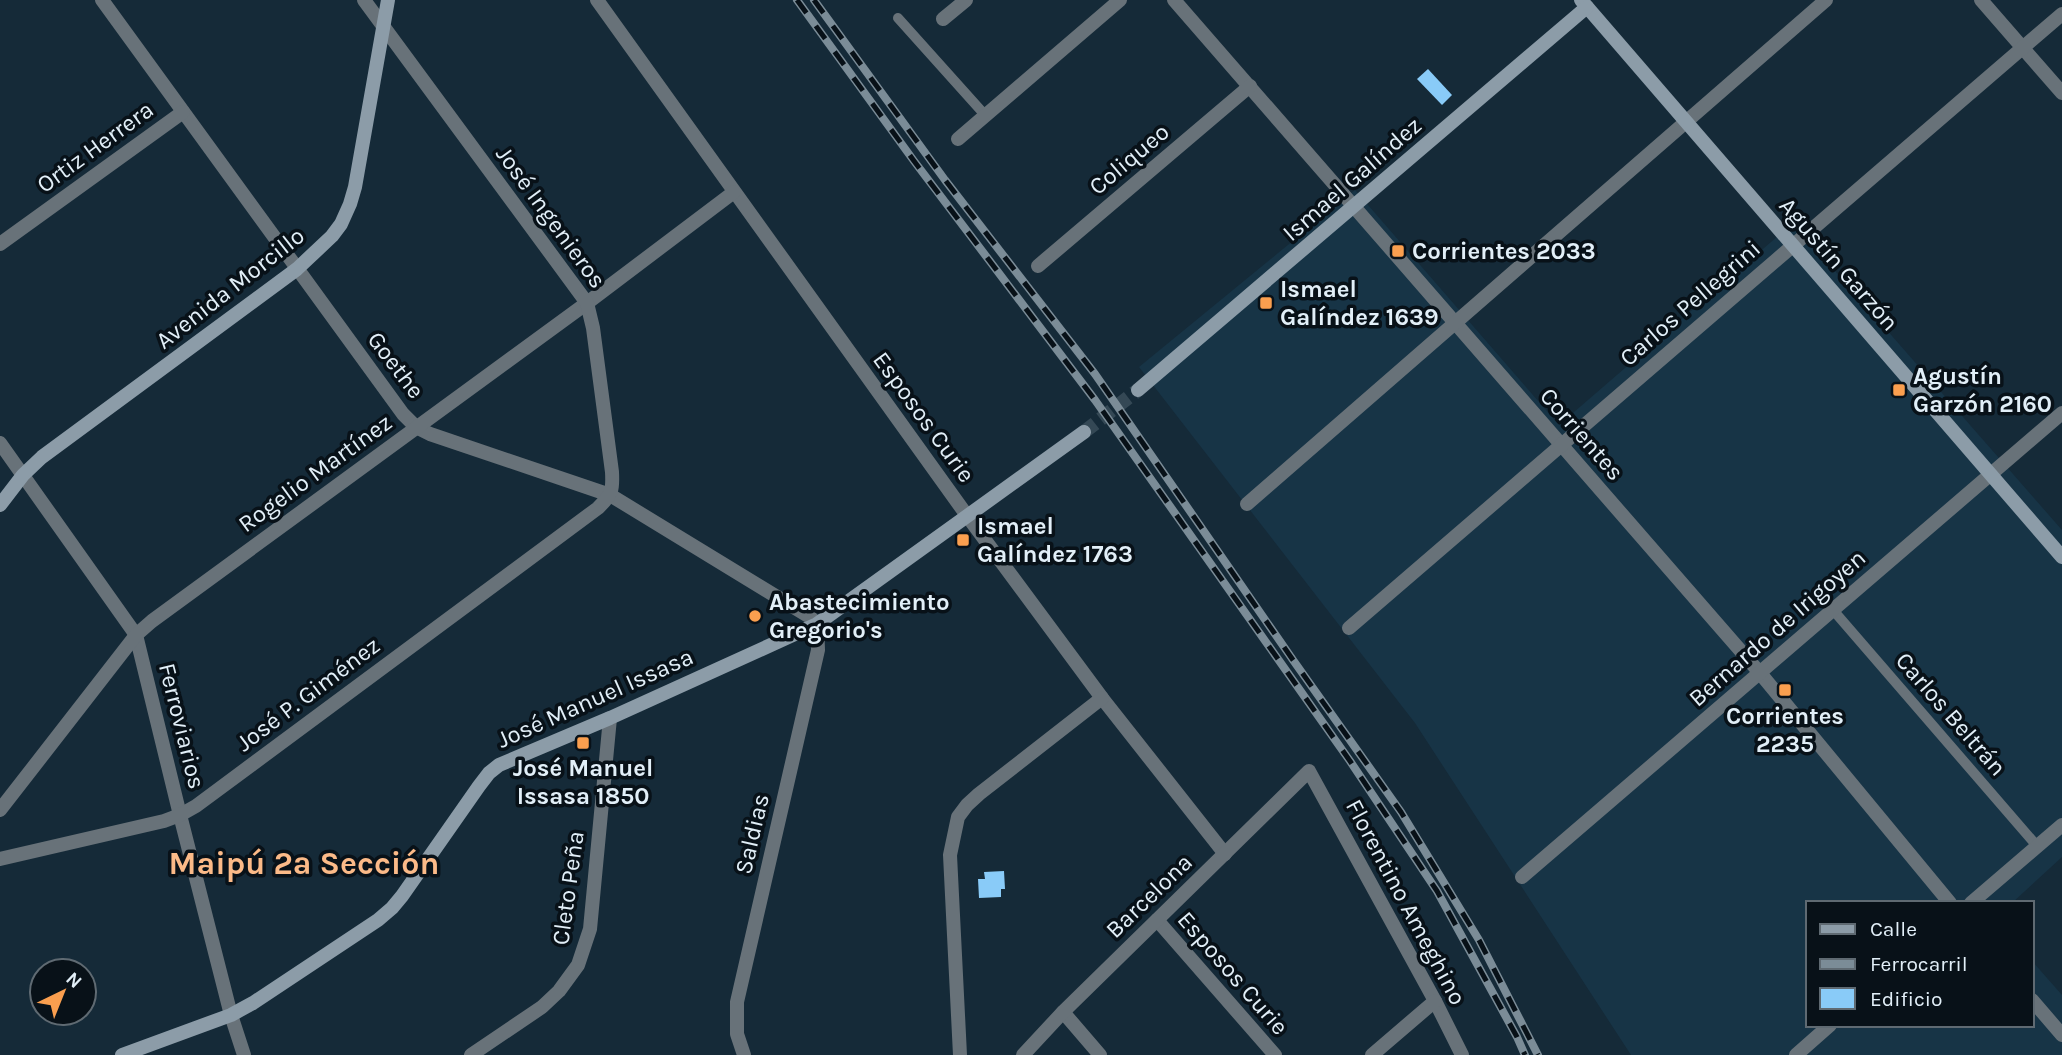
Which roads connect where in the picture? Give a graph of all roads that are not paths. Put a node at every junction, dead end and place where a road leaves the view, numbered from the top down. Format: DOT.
graph roads {
  1 [pos="102,0"];
  2 [pos="364,0"];
  3 [pos="388,0"];
  4 [pos="597,0"];
  5 [pos="966,0"];
  6 [pos="1119,0"];
  7 [pos="1174,0"];
  8 [pos="1826,0"];
  9 [pos="1981,0"];
  10 [pos="1588,2"];
  11 [pos="2062,14"];
  12 [pos="898,18"];
  13 [pos="943,19"];
  14 [pos="383,26"];
  15 [pos="2023,48"];
  16 [pos="1250,86"];
  17 [pos="2062,93"];
  18 [pos="183,112"];
  19 [pos="985,115"];
  20 [pos="1686,121"];
  21 [pos="958,138"];
  22 [pos="734,192"];
  23 [pos="1354,207"];
  24 [pos="0,244"];
  25 [pos="1793,245"];
  26 [pos="1038,266"];
  27 [pos="297,269"];
  28 [pos="587,303"];
  29 [pos="1455,323"];
  30 [pos="1138,390"];
  31 [pos="2062,414"];
  32 [pos="416,427"];
  33 [pos="1084,432"];
  34 [pos="0,443"];
  35 [pos="1562,445"];
  36 [pos="1991,474"];
  37 [pos="23,475"];
  38 [pos="610,495"];
  39 [pos="1248,504"];
  40 [pos="0,505"];
  41 [pos="968,517"];
  42 [pos="2062,557"];
  43 [pos="1833,610"];
  44 [pos="817,624"];
  45 [pos="1349,628"];
  46 [pos="136,635"];
  47 [pos="1760,673"];
  48 [pos="1102,698"];
  49 [pos="610,718"];
  50 [pos="1309,771"];
  51 [pos="0,810"];
  52 [pos="180,815"];
  53 [pos="2062,825"];
  54 [pos="2037,846"];
  55 [pos="1225,854"];
  56 [pos="0,859"];
  57 [pos="1522,877"];
  58 [pos="1948,901"];
  59 [pos="1973,901"];
  60 [pos="1157,920"];
  61 [pos="1435,1001"];
  62 [pos="2034,1002"];
  63 [pos="1063,1012"];
  64 [pos="231,1015"];
  65 [pos="1828,1027"];
  66 [pos="2062,1035"];
  67 [pos="122,1055"];
  68 [pos="244,1055"];
  69 [pos="471,1055"];
  70 [pos="744,1055"];
  71 [pos="960,1055"];
  72 [pos="1023,1055"];
  73 [pos="1100,1055"];
  74 [pos="1275,1055"];
  75 [pos="1372,1055"];
  76 [pos="1462,1055"];
  77 [pos="1796,1055"];
  1 -- 18 [label="street, Goethe"];
  2 -- 14 [label="street, José Ingenieros"];
  3 -- 14 [label="main road, Avenida Morcillo"];
  4 -- 22 [label="street, Esposos Curie"];
  5 -- 13 [label="street"];
  6 -- 19 [label="street"];
  7 -- 16 [label="street, Corrientes"];
  8 -- 20 [label="street"];
  9 -- 15 [label="street"];
  10 -- 20 [label="main road, Agustín Garzón"];
  10 -- 23 [label="main road, Ismael Galíndez"];
  11 -- 15 [label="street, Carlos Pellegrini"];
  12 -- 19 [label="lane"];
  14 -- 27 [label="main road, Avenida Morcillo"];
  14 -- 28 [label="street, José Ingenieros"];
  15 -- 17 [label="street"];
  15 -- 25 [label="street, Carlos Pellegrini"];
  16 -- 23 [label="street, Corrientes"];
  16 -- 26 [label="street, Coliqueo"];
  18 -- 24 [label="street, Ortiz Herrera"];
  18 -- 27 [label="street, Goethe"];
  19 -- 21 [label="street"];
  20 -- 25 [label="main road, Agustín Garzón"];
  20 -- 29 [label="street"];
  22 -- 28 [label="street, Rogelio Martínez"];
  22 -- 41 [label="street, Esposos Curie"];
  23 -- 29 [label="street, Corrientes"];
  23 -- 30 [label="main road, Ismael Galíndez"];
  25 -- 35 [label="street, Carlos Pellegrini"];
  25 -- 36 [label="main road, Agustín Garzón"];
  27 -- 32 [label="street, Goethe"];
  27 -- 37 [label="main road, Avenida Morcillo"];
  28 -- 32 [label="street, Rogelio Martínez"];
  28 -- 38 [label="street, José Ingenieros"];
  29 -- 35 [label="street, Corrientes"];
  29 -- 39 [label="street"];
  31 -- 36 [label="street, Bernardo de Irigoyen"];
  32 -- 38 [label="street, Goethe"];
  32 -- 46 [label="street, Rogelio Martínez"];
  33 -- 41 [label="main road, José Manuel Issasa"];
  34 -- 37 [label="street, Ferroviarios"];
  35 -- 45 [label="street, Carlos Pellegrini"];
  35 -- 47 [label="street, Corrientes"];
  36 -- 42 [label="main road, Agustín Garzón"];
  36 -- 43 [label="street, Bernardo de Irigoyen"];
  37 -- 40 [label="main road, Avenida Morcillo"];
  37 -- 46 [label="street, Ferroviarios"];
  38 -- 44 [label="street, Goethe"];
  38 -- 52 [label="street, José P. Giménez"];
  41 -- 44 [label="main road, José Manuel Issasa"];
  41 -- 48 [label="street, Esposos Curie"];
  43 -- 47 [label="street, Bernardo de Irigoyen"];
  43 -- 54 [label="lane, Carlos Beltrán"];
  44 -- 49 [label="main road, José Manuel Issasa"];
  44 -- 70 [label="street, Saldias"];
  46 -- 51 [label="street, Rogelio Martínez"];
  46 -- 52 [label="street, Ferroviarios"];
  47 -- 57 [label="street, Bernardo de Irigoyen"];
  47 -- 58 [label="street, Corrientes"];
  48 -- 55 [label="street, Esposos Curie"];
  48 -- 71 [label="street"];
  49 -- 64 [label="main road, José Manuel Issasa"];
  49 -- 69 [label="street, Cleto Peña"];
  50 -- 55 [label="street, Barcelona"];
  50 -- 61 [label="street, Florentino Ameghino"];
  52 -- 56 [label="street, José P. Giménez"];
  52 -- 64 [label="street, Ferroviarios"];
  53 -- 54 [label="street"];
  54 -- 59 [label="street"];
  55 -- 60 [label="street, Barcelona"];
  60 -- 63 [label="street, Barcelona"];
  60 -- 74 [label="street, Esposos Curie"];
  61 -- 75 [label="street"];
  61 -- 76 [label="street, Florentino Ameghino"];
  62 -- 66 [label="street"];
  63 -- 72 [label="street, Barcelona"];
  63 -- 73 [label="street"];
  64 -- 67 [label="main road, José Manuel Issasa"];
  64 -- 68 [label="street, Ferroviarios"];
  65 -- 77 [label="street"];
}
